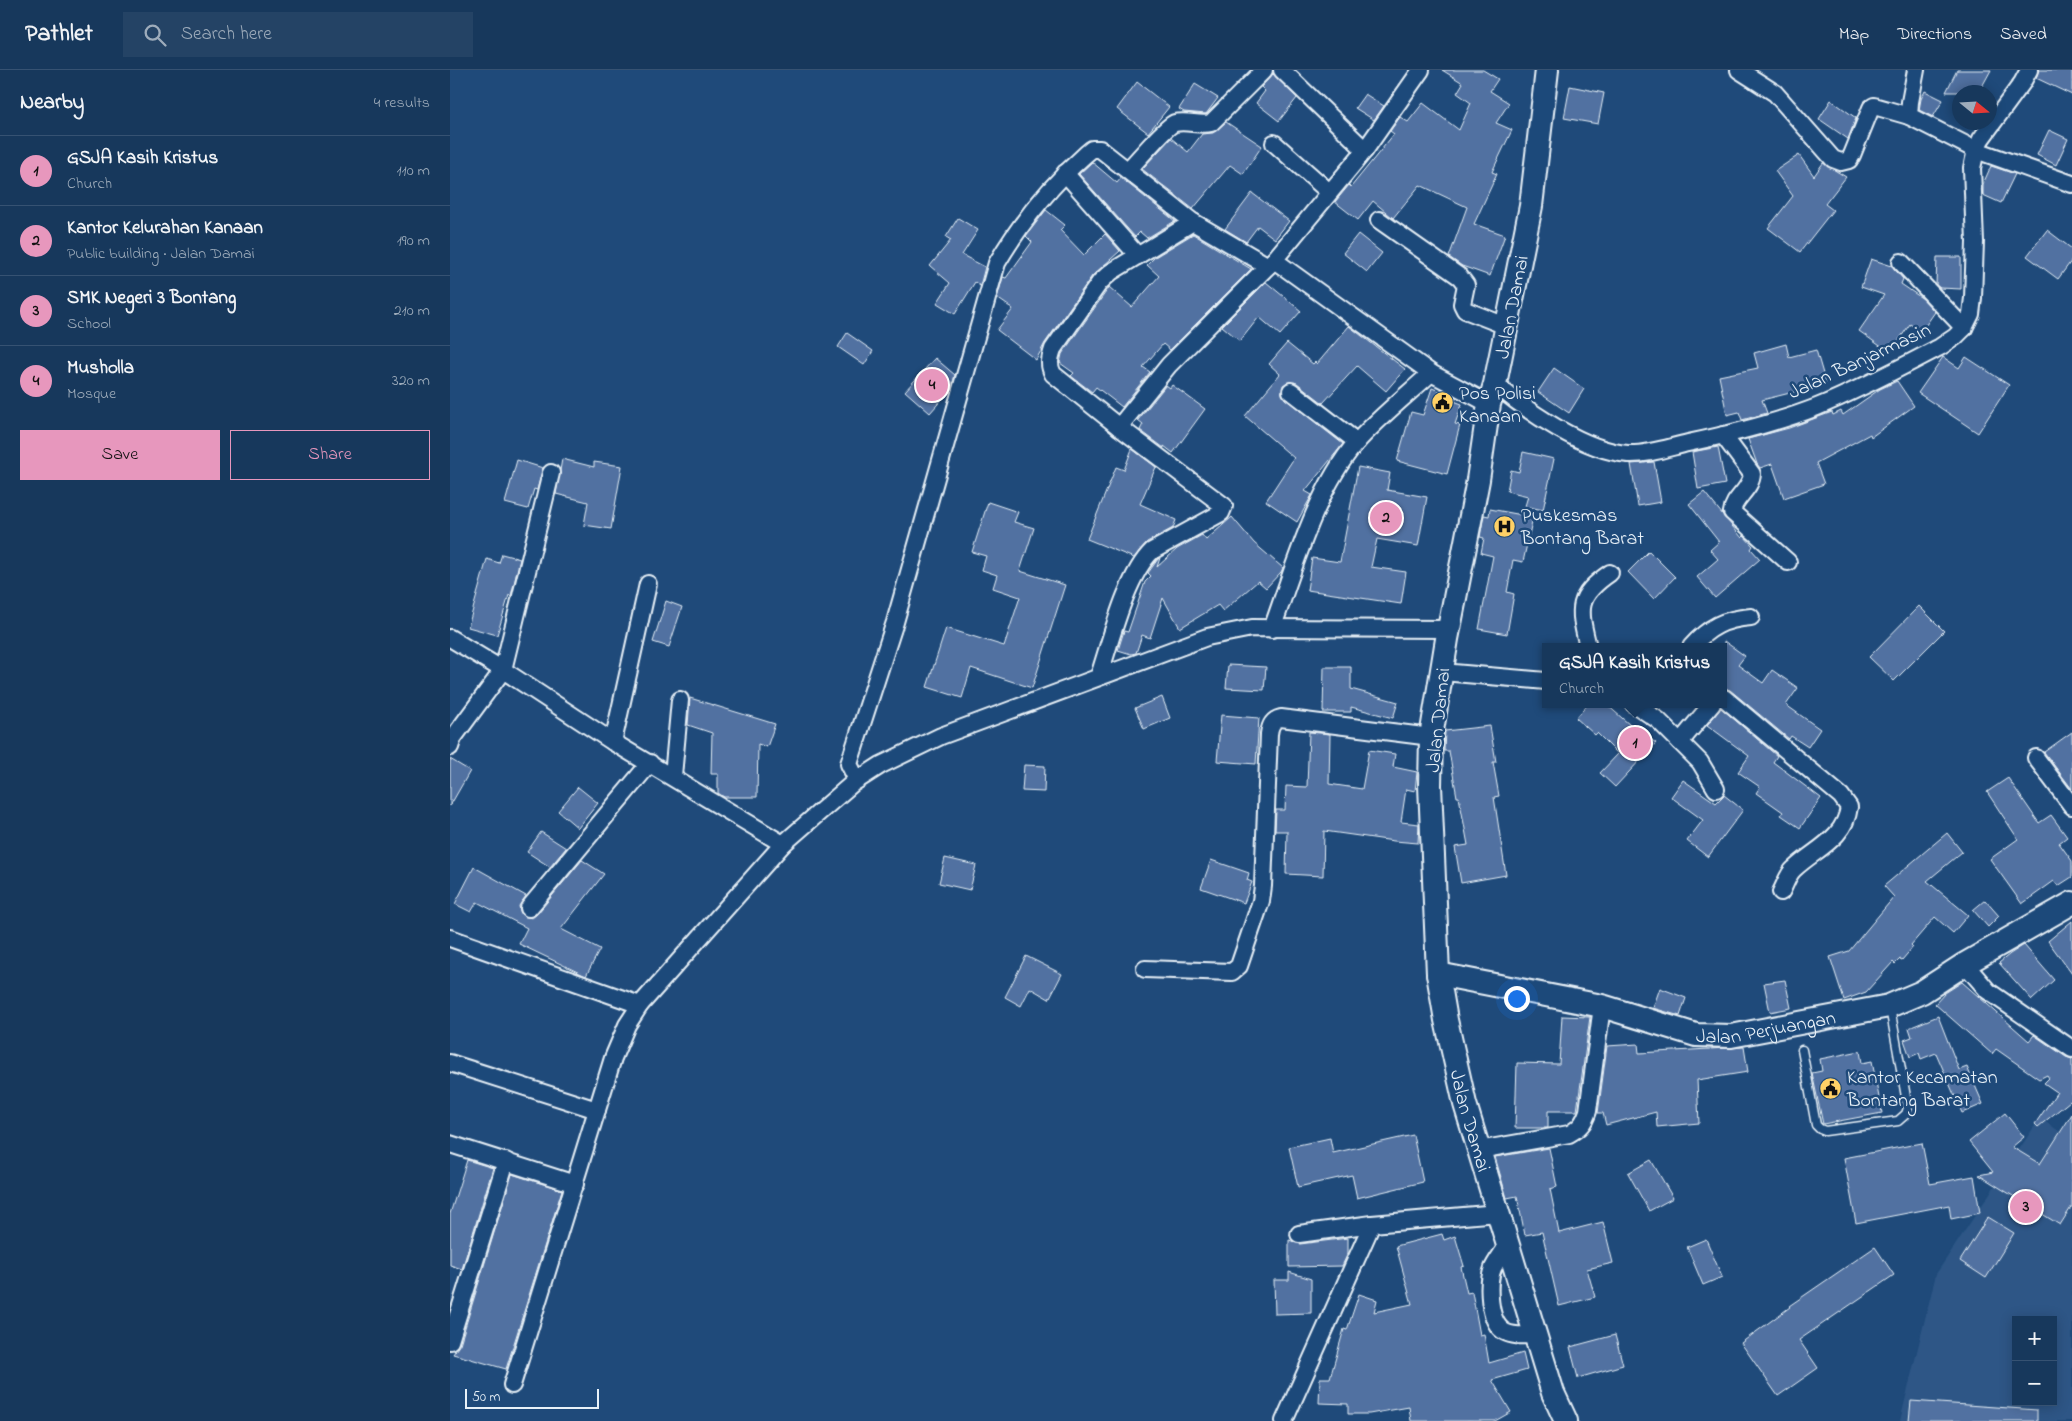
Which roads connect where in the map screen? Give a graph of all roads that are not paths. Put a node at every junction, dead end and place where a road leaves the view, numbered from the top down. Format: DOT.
graph roads {
  1 [pos="1264,70"];
  2 [pos="1282,70"];
  3 [pos="1422,70"];
  4 [pos="1547,70"];
  5 [pos="1740,70"];
  6 [pos="1916,70"];
  7 [pos="2029,70"];
  8 [pos="1906,115"];
  9 [pos="1274,143"];
  10 [pos="1365,150"];
  11 [pos="1976,150"];
  12 [pos="1128,170"];
  13 [pos="1065,173"];
  14 [pos="2071,180"];
  15 [pos="1329,192"];
  16 [pos="1379,220"];
  17 [pos="1193,222"];
  18 [pos="1138,256"];
  19 [pos="1901,262"];
  20 [pos="1271,263"];
  21 [pos="1506,326"];
  22 [pos="1964,328"];
  23 [pos="1431,373"];
  24 [pos="1291,391"];
  25 [pos="1492,394"];
  26 [pos="1119,427"];
  27 [pos="1723,435"];
  28 [pos="1356,442"];
  29 [pos="551,473"];
  30 [pos="1788,562"];
  31 [pos="1610,573"];
  32 [pos="648,584"];
  33 [pos="1751,616"];
  34 [pos="1272,629"];
  35 [pos="450,638"];
  36 [pos="1587,643"];
  37 [pos="1694,643"];
  38 [pos="1445,649"];
  39 [pos="503,670"];
  40 [pos="1099,676"];
  41 [pos="1542,681"];
  42 [pos="680,700"];
  43 [pos="1727,701"];
  44 [pos="1640,708"];
  45 [pos="1709,708"];
  46 [pos="1431,737"];
  47 [pos="613,742"];
  48 [pos="1680,742"];
  49 [pos="450,747"];
  50 [pos="2036,758"];
  51 [pos="650,763"];
  52 [pos="672,776"];
  53 [pos="858,780"];
  54 [pos="1716,789"];
  55 [pos="2072,806"];
  56 [pos="783,844"];
  57 [pos="1781,892"];
  58 [pos="2072,903"];
  59 [pos="529,908"];
  60 [pos="450,938"];
  61 [pos="1965,964"];
  62 [pos="1145,969"];
  63 [pos="1438,974"];
  64 [pos="640,1005"];
  65 [pos="1602,1006"];
  66 [pos="1890,1006"];
  67 [pos="2072,1049"];
  68 [pos="1802,1050"];
  69 [pos="450,1063"];
  70 [pos="597,1110"];
  71 [pos="450,1144"];
  72 [pos="1479,1150"];
  73 [pos="506,1161"];
  74 [pos="575,1184"];
  75 [pos="1498,1213"];
  76 [pos="1372,1224"];
  77 [pos="1299,1234"];
  78 [pos="1508,1245"];
  79 [pos="1536,1335"];
  80 [pos="450,1341"];
  81 [pos="512,1385"];
  82 [pos="1284,1421"];
  83 [pos="1566,1421"];
  1 -- 12 [label="street"];
  2 -- 10 [label="street"];
  3 -- 10 [label="street"];
  4 -- 21 [label="street, Jalan Damai"];
  5 -- 8 [label="street"];
  6 -- 8 [label="street"];
  7 -- 11 [label="street"];
  8 -- 11 [label="street"];
  9 -- 15 [label="street"];
  10 -- 15 [label="street"];
  11 -- 14 [label="street"];
  11 -- 22 [label="street"];
  12 -- 13 [label="street"];
  12 -- 17 [label="street"];
  13 -- 18 [label="street"];
  13 -- 53 [label="street"];
  15 -- 20 [label="street"];
  16 -- 21 [label="street"];
  17 -- 18 [label="street"];
  17 -- 20 [label="street"];
  18 -- 26 [label="street"];
  19 -- 22 [label="street"];
  20 -- 23 [label="street"];
  20 -- 26 [label="street"];
  21 -- 25 [label="street, Jalan Damai"];
  22 -- 27 [label="street, Jalan Banjarmasin"];
  23 -- 25 [label="street"];
  23 -- 28 [label="street"];
  24 -- 28 [label="street"];
  25 -- 27 [label="street, Jalan Banjarmasin"];
  25 -- 38 [label="street, Jalan Damai"];
  26 -- 40 [label="street"];
  27 -- 30 [label="street"];
  28 -- 34 [label="street"];
  29 -- 39 [label="street"];
  31 -- 36 [label="street"];
  32 -- 47 [label="street"];
  33 -- 37 [label="street"];
  34 -- 38 [label="street"];
  34 -- 40 [label="street"];
  35 -- 39 [label="street"];
  38 -- 41 [label="street"];
  38 -- 46 [label="street, Jalan Damai"];
  39 -- 47 [label="street"];
  39 -- 49 [label="street"];
  40 -- 53 [label="street"];
  42 -- 52 [label="street"];
  43 -- 57 [label="street"];
  44 -- 48 [label="street"];
  45 -- 48 [label="street"];
  46 -- 62 [label="street"];
  46 -- 63 [label="street, Jalan Damai"];
  47 -- 51 [label="street"];
  48 -- 54 [label="street"];
  50 -- 55 [label="street"];
  51 -- 52 [label="street"];
  51 -- 59 [label="street"];
  52 -- 56 [label="street"];
  53 -- 56 [label="street"];
  56 -- 64 [label="street"];
  58 -- 61 [label="street, Jalan Perjuangan"];
  60 -- 64 [label="street"];
  61 -- 66 [label="street, Jalan Perjuangan"];
  61 -- 67 [label="street"];
  63 -- 65 [label="street, Jalan Perjuangan"];
  63 -- 72 [label="street, Jalan Damai"];
  64 -- 70 [label="street"];
  65 -- 66 [label="street, Jalan Perjuangan"];
  65 -- 72 [label="street"];
  66 -- 68 [label="lane"];
  69 -- 70 [label="street"];
  70 -- 74 [label="street"];
  71 -- 73 [label="street"];
  72 -- 75 [label="street, Jalan Damai"];
  73 -- 74 [label="street"];
  73 -- 80 [label="street"];
  74 -- 81 [label="street"];
  75 -- 76 [label="street"];
  75 -- 78 [label="street, Jalan Damai"];
  76 -- 77 [label="street"];
  76 -- 82 [label="street"];
  78 -- 79 [label="street, Jalan Damai"];
  78 -- 79 [label="street"];
  79 -- 83 [label="street, Jalan Damai"];
}
